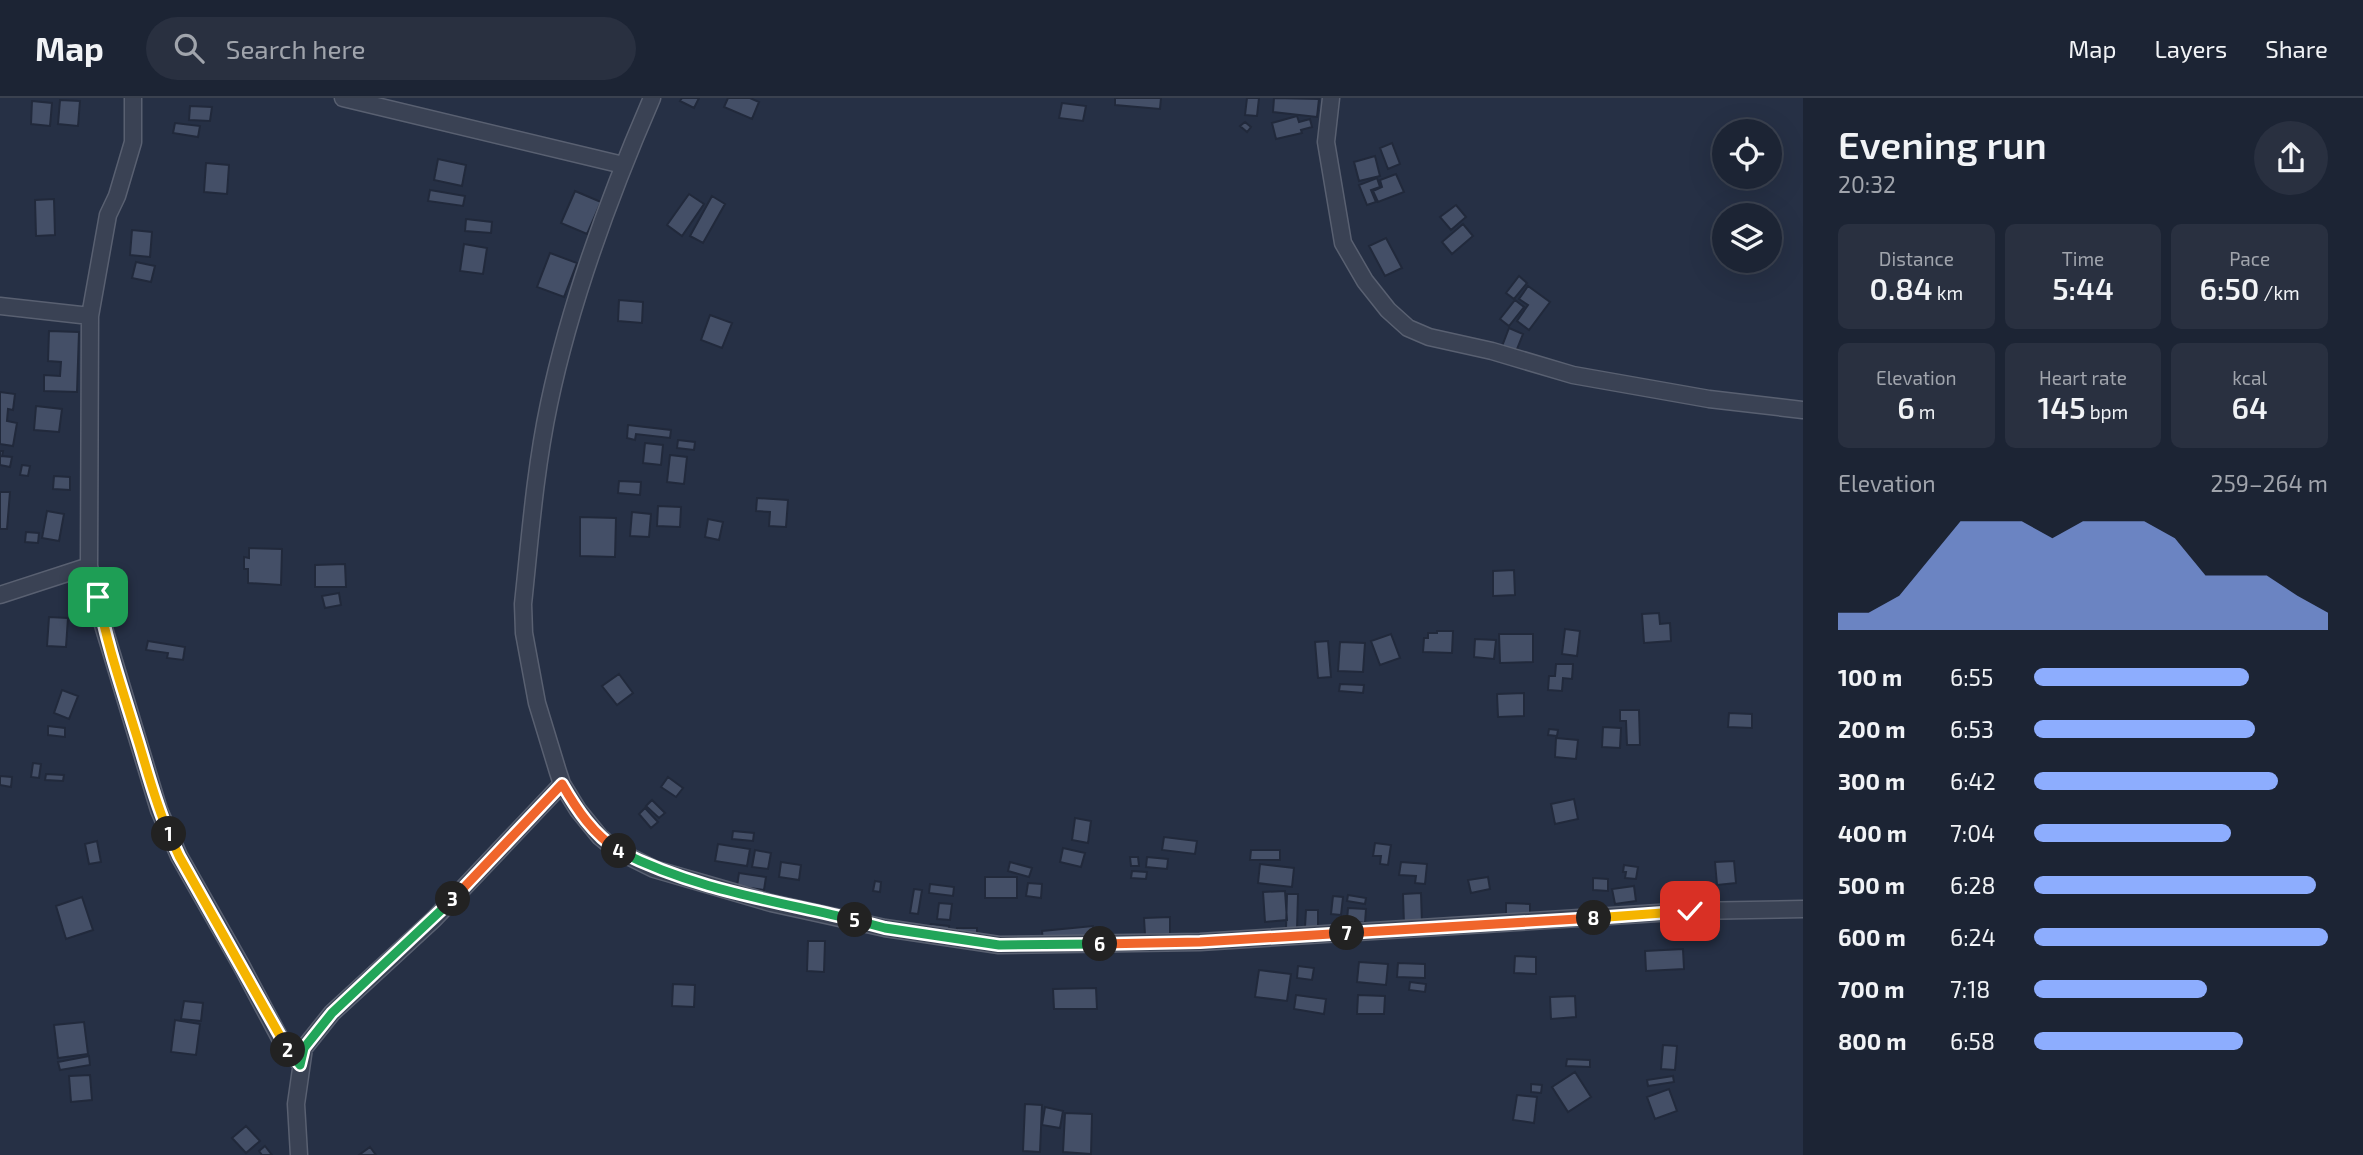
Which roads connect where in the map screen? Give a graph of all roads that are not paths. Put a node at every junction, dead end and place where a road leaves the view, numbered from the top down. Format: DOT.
graph roads {
  1 [pos="133,98"];
  2 [pos="343,98"];
  3 [pos="652,98"];
  4 [pos="1331,98"];
  5 [pos="623,165"];
  6 [pos="0,306"];
  7 [pos="90,316"];
  8 [pos="1803,410"];
  9 [pos="89,566"];
  10 [pos="0,595"];
  11 [pos="562,784"];
  12 [pos="1803,909"];
  13 [pos="300,1065"];
  14 [pos="299,1155"];
  1 -- 7 [label="street"];
  2 -- 5 [label="street"];
  3 -- 5 [label="street"];
  4 -- 8 [label="street"];
  5 -- 11 [label="street"];
  6 -- 7 [label="street"];
  7 -- 9 [label="street"];
  9 -- 10 [label="street"];
  9 -- 13 [label="street"];
  11 -- 12 [label="street"];
  11 -- 13 [label="street"];
  13 -- 14 [label="street"];
}
